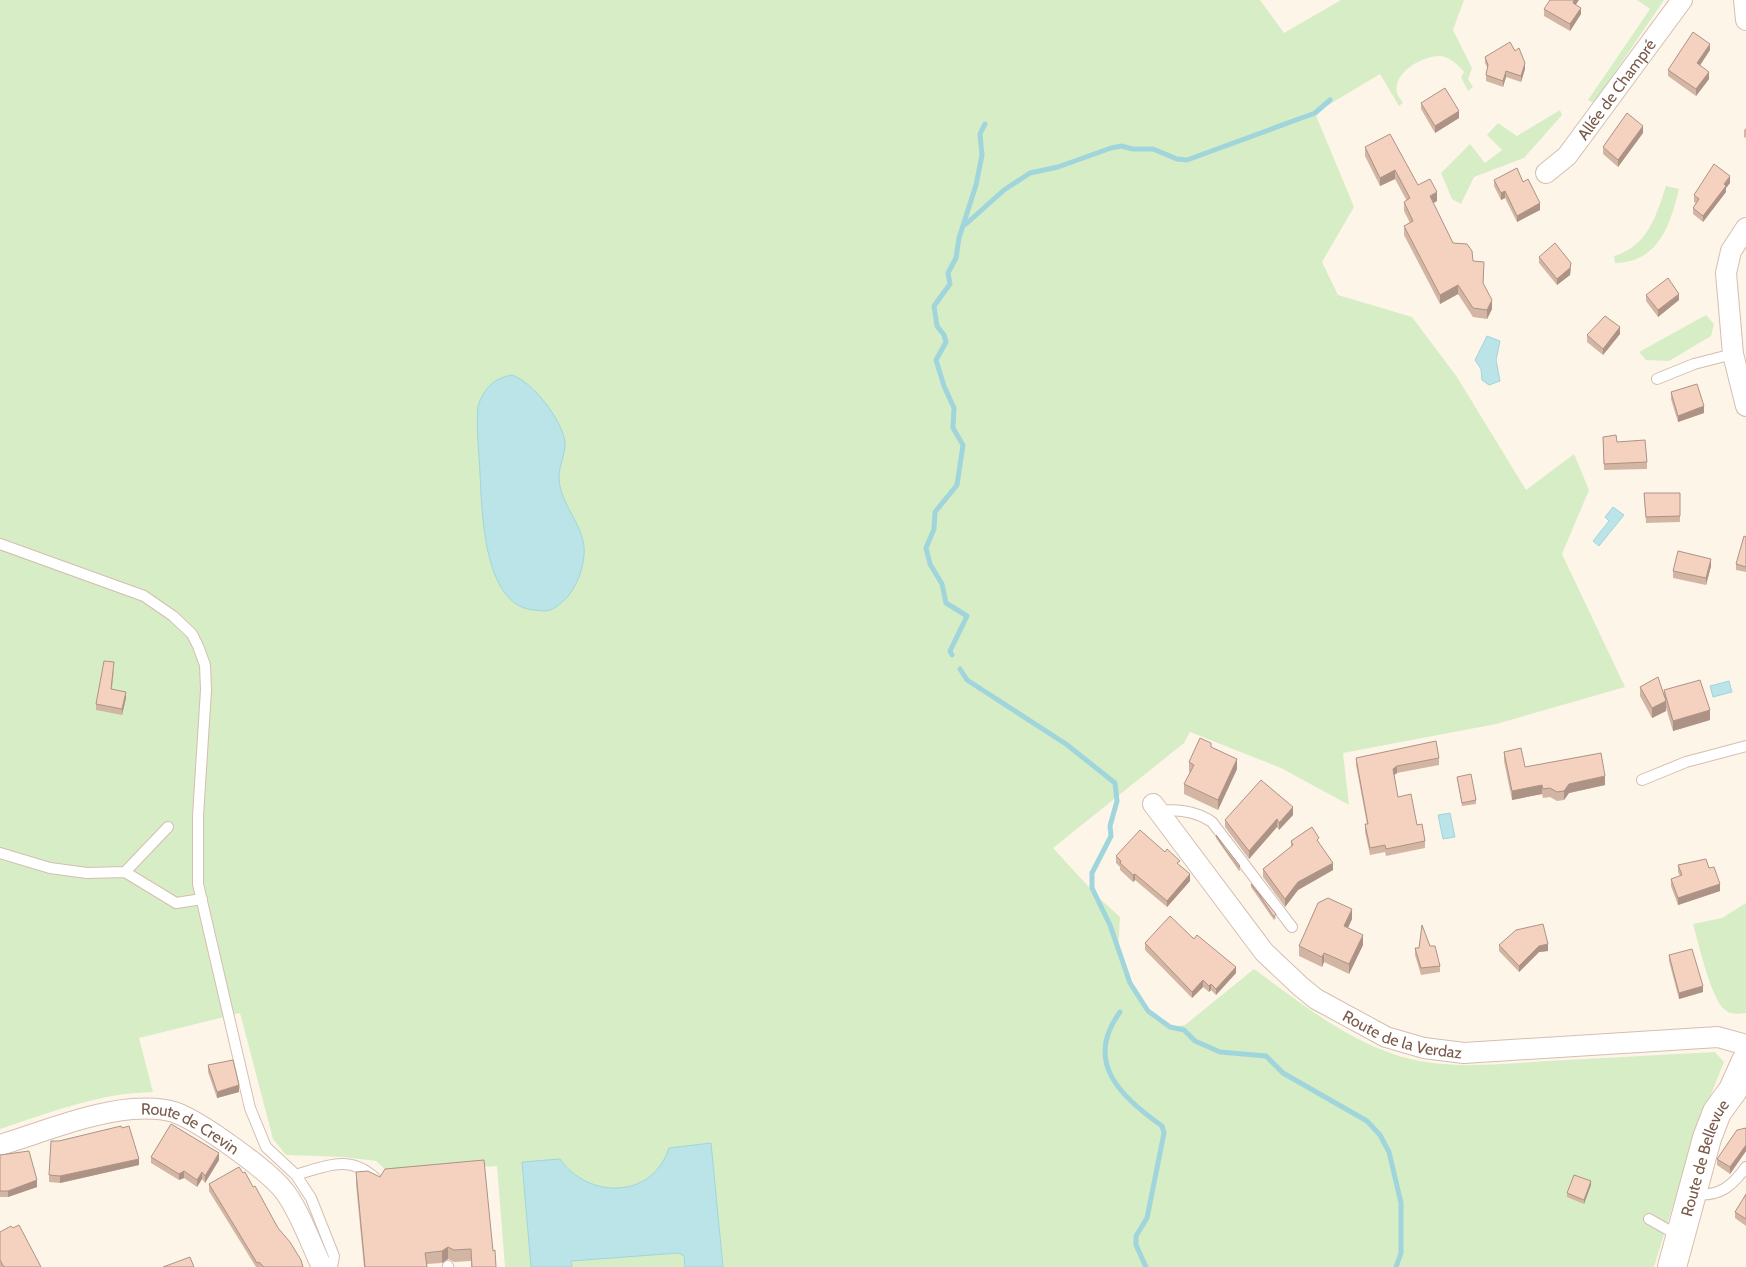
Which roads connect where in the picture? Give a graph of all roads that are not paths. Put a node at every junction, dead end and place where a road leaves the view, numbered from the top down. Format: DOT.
graph roads {
  1 [pos="1682,0"];
  2 [pos="1744,0"];
  3 [pos="1746,20"];
  4 [pos="1546,173"];
  5 [pos="1746,228"];
  6 [pos="1740,351"];
  7 [pos="1657,379"];
  8 [pos="1746,406"];
  9 [pos="0,544"];
  10 [pos="1746,746"];
  11 [pos="1642,780"];
  12 [pos="1156,808"];
  13 [pos="168,827"];
  14 [pos="0,853"];
  15 [pos="125,872"];
  16 [pos="202,899"];
  17 [pos="1292,927"];
  18 [pos="1746,1045"];
  19 [pos="1746,1061"];
  20 [pos="0,1145"];
  21 [pos="1746,1167"];
  22 [pos="296,1175"];
  23 [pos="378,1182"];
  24 [pos="1691,1194"];
  25 [pos="1649,1219"];
  26 [pos="1675,1258"];
  27 [pos="322,1267"];
  28 [pos="332,1267"];
  1 -- 4 [label="street, Allée de Champré"];
  2 -- 3 [label="street"];
  5 -- 6 [label="street"];
  6 -- 7 [label="lane"];
  6 -- 8 [label="street"];
  9 -- 16 [label="lane"];
  10 -- 11 [label="lane"];
  12 -- 17 [label="lane"];
  12 -- 18 [label="street, Route de la Verdaz"];
  13 -- 15 [label="lane"];
  14 -- 15 [label="lane"];
  15 -- 16 [label="lane"];
  16 -- 22 [label="lane"];
  19 -- 24 [label="street, Route de Bellevue"];
  20 -- 27 [label="street, Route de Crevin"];
  21 -- 24 [label="lane"];
  22 -- 23 [label="lane"];
  22 -- 28 [label="lane"];
  24 -- 26 [label="street, Route de Bellevue"];
  25 -- 26 [label="lane"];
}
